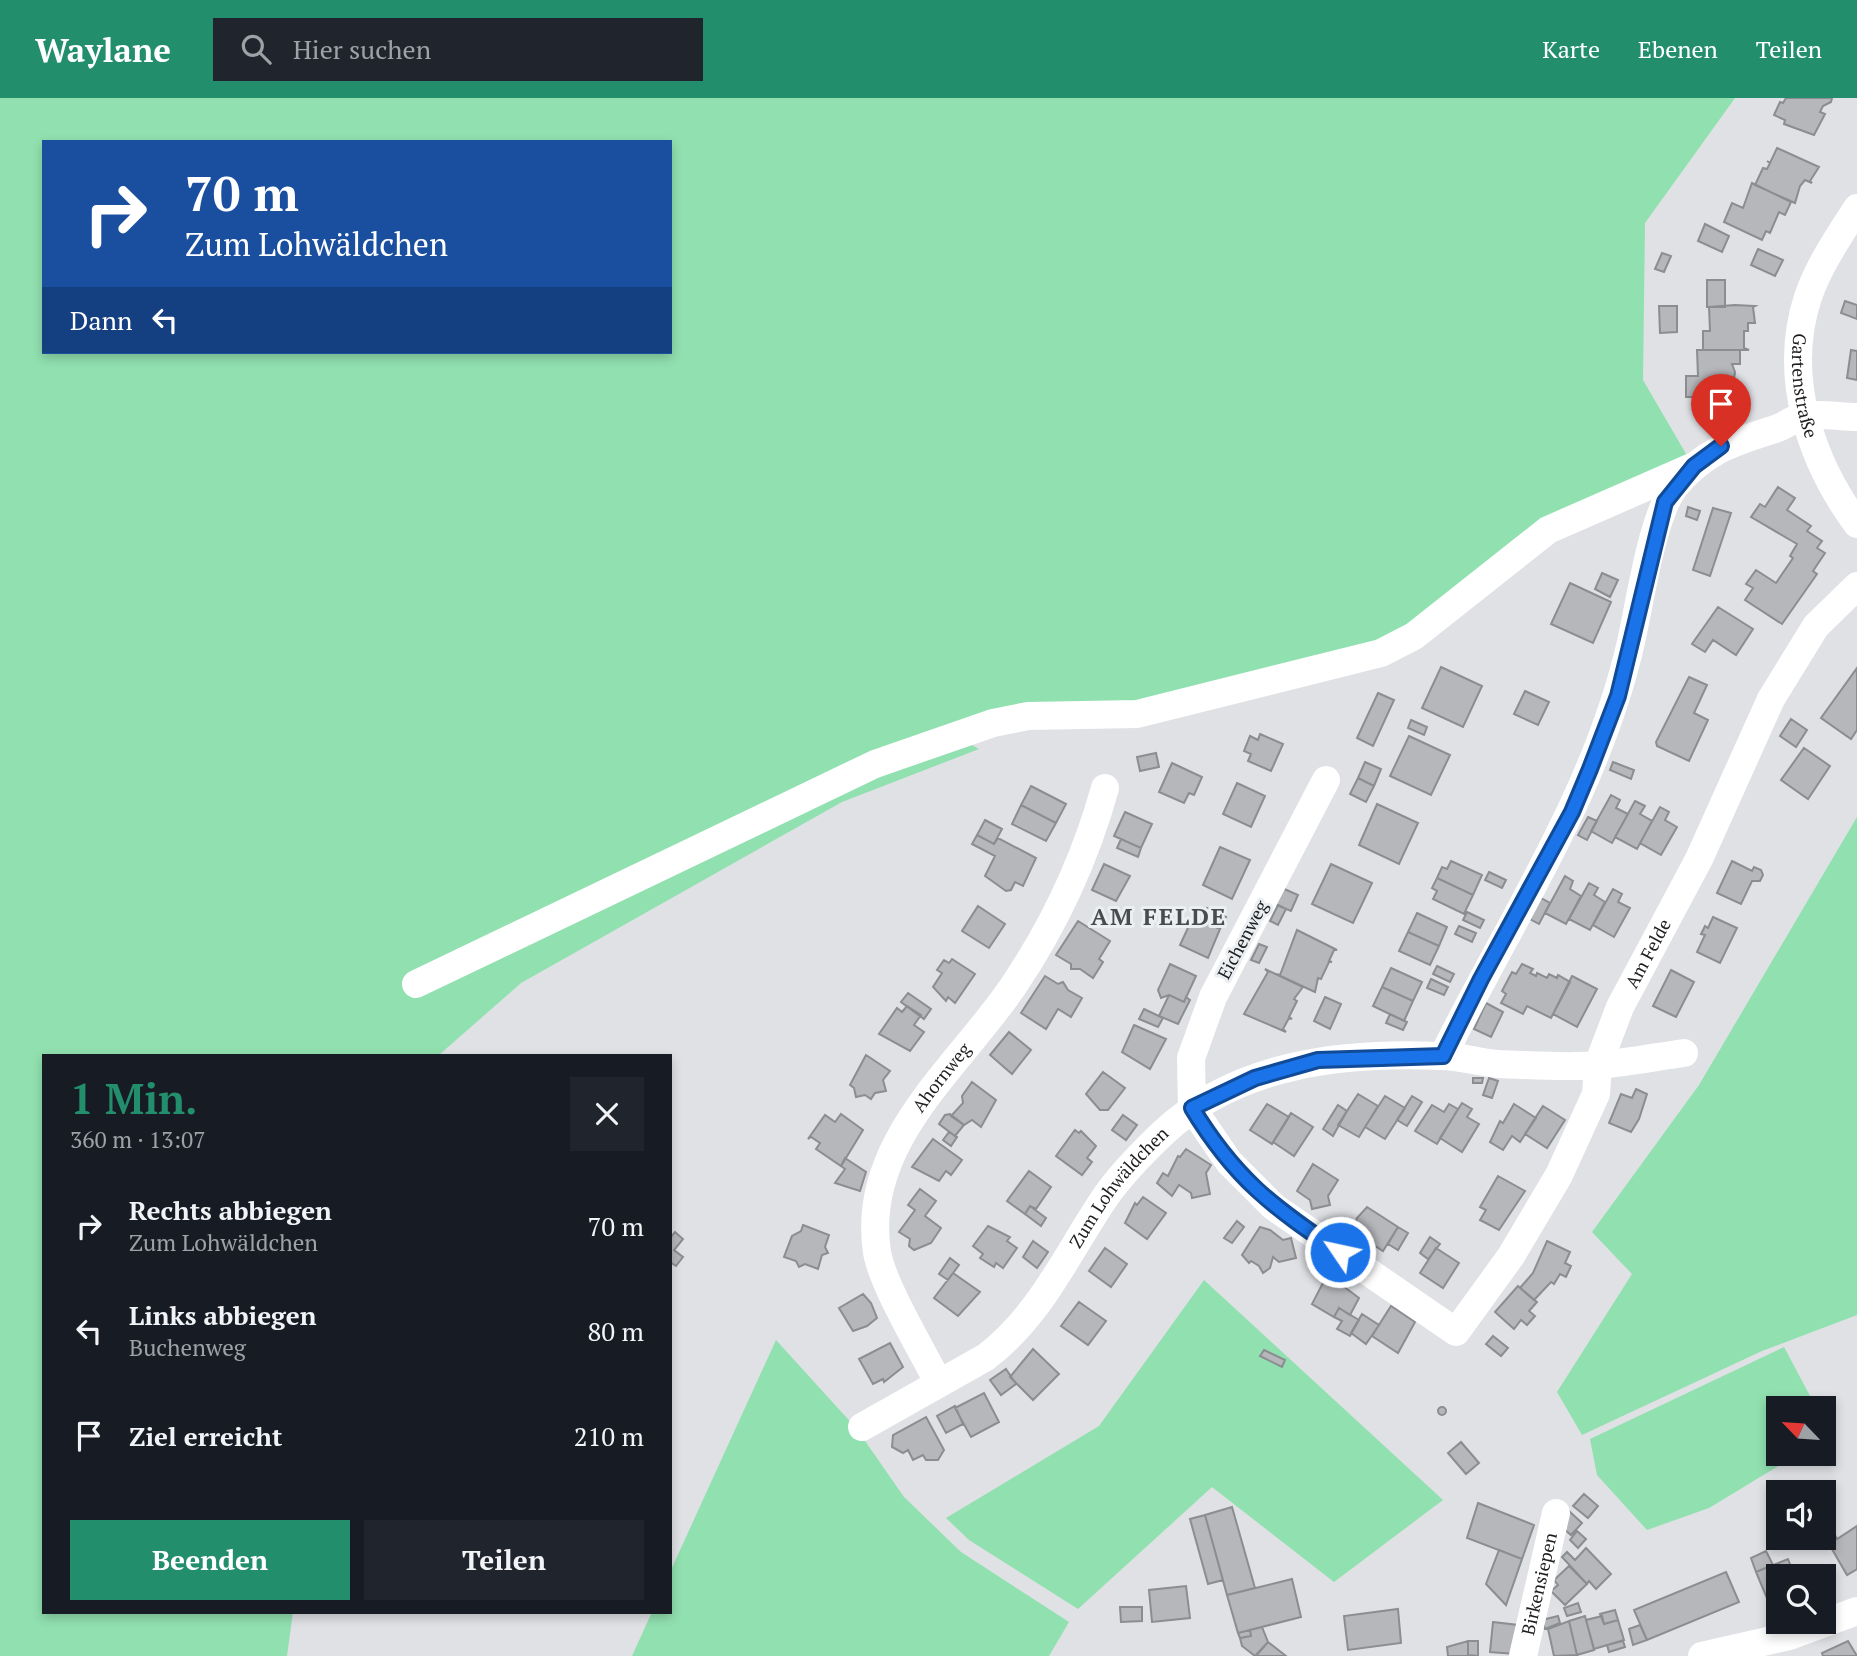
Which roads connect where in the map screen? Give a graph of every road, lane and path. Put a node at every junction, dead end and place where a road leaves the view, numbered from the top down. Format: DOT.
graph roads {
  1 [pos="1857,208"];
  2 [pos="1803,416"];
  3 [pos="1857,417"];
  4 [pos="1694,466"];
  5 [pos="1857,524"];
  6 [pos="1857,586"];
  7 [pos="1326,780"];
  8 [pos="1105,788"];
  9 [pos="416,984"];
  10 [pos="1684,1053"];
  11 [pos="1443,1056"];
  12 [pos="1598,1065"];
  13 [pos="1192,1108"];
  14 [pos="938,1382"];
  15 [pos="862,1427"];
  16 [pos="1556,1513"];
  17 [pos="1857,1612"];
  18 [pos="1523,1656"];
  19 [pos="1702,1656"];
  1 -- 2 [label="street, Gartenstraße"];
  2 -- 3 [label="street"];
  2 -- 4 [label="street"];
  2 -- 5 [label="street, Gartenstraße"];
  4 -- 9 [label="street"];
  4 -- 11 [label="street"];
  6 -- 12 [label="street, Am Felde"];
  7 -- 13 [label="street, Eichenweg"];
  8 -- 14 [label="street, Ahornweg"];
  10 -- 12 [label="street, Zum Lohwäldchen"];
  11 -- 12 [label="street, Zum Lohwäldchen"];
  11 -- 13 [label="street, Zum Lohwäldchen"];
  12 -- 13 [label="street, Am Felde"];
  13 -- 14 [label="street, Zum Lohwäldchen"];
  14 -- 15 [label="street, Zum Lohwäldchen"];
  16 -- 18 [label="street, Birkensiepen"];
  17 -- 19 [label="street"];
}
